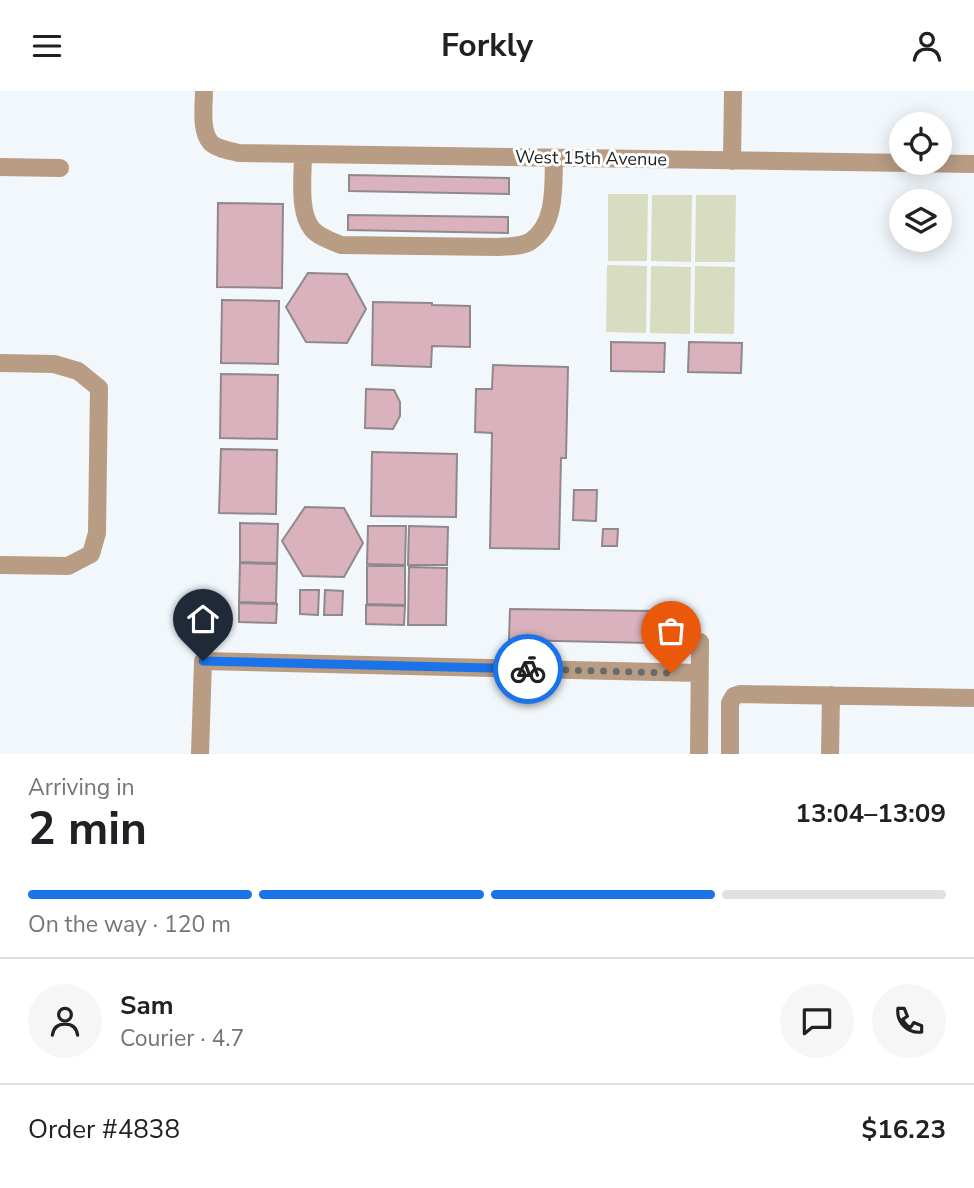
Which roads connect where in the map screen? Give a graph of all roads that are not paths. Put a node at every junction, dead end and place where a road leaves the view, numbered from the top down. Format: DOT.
graph roads {
  1 [pos="204,91"];
  2 [pos="733,91"];
  3 [pos="303,154"];
  4 [pos="554,158"];
  5 [pos="732,161"];
  6 [pos="974,164"];
  7 [pos="0,167"];
  8 [pos="60,168"];
  9 [pos="0,363"];
  10 [pos="0,565"];
  11 [pos="700,642"];
  12 [pos="699,674"];
  13 [pos="831,695"];
  14 [pos="974,698"];
  15 [pos="200,754"];
  16 [pos="699,754"];
  17 [pos="730,754"];
  18 [pos="830,754"];
  1 -- 3 [label="street, West 15th Avenue"];
  2 -- 5 [label="street"];
  3 -- 4 [label="street, West 15th Avenue"];
  3 -- 4 [label="street"];
  4 -- 5 [label="street, West 15th Avenue"];
  5 -- 6 [label="street, West 15th Avenue"];
  7 -- 8 [label="street"];
  9 -- 10 [label="street"];
  11 -- 12 [label="street"];
  12 -- 15 [label="street"];
  12 -- 16 [label="street"];
  13 -- 14 [label="street"];
  13 -- 17 [label="street"];
  13 -- 18 [label="street"];
}
